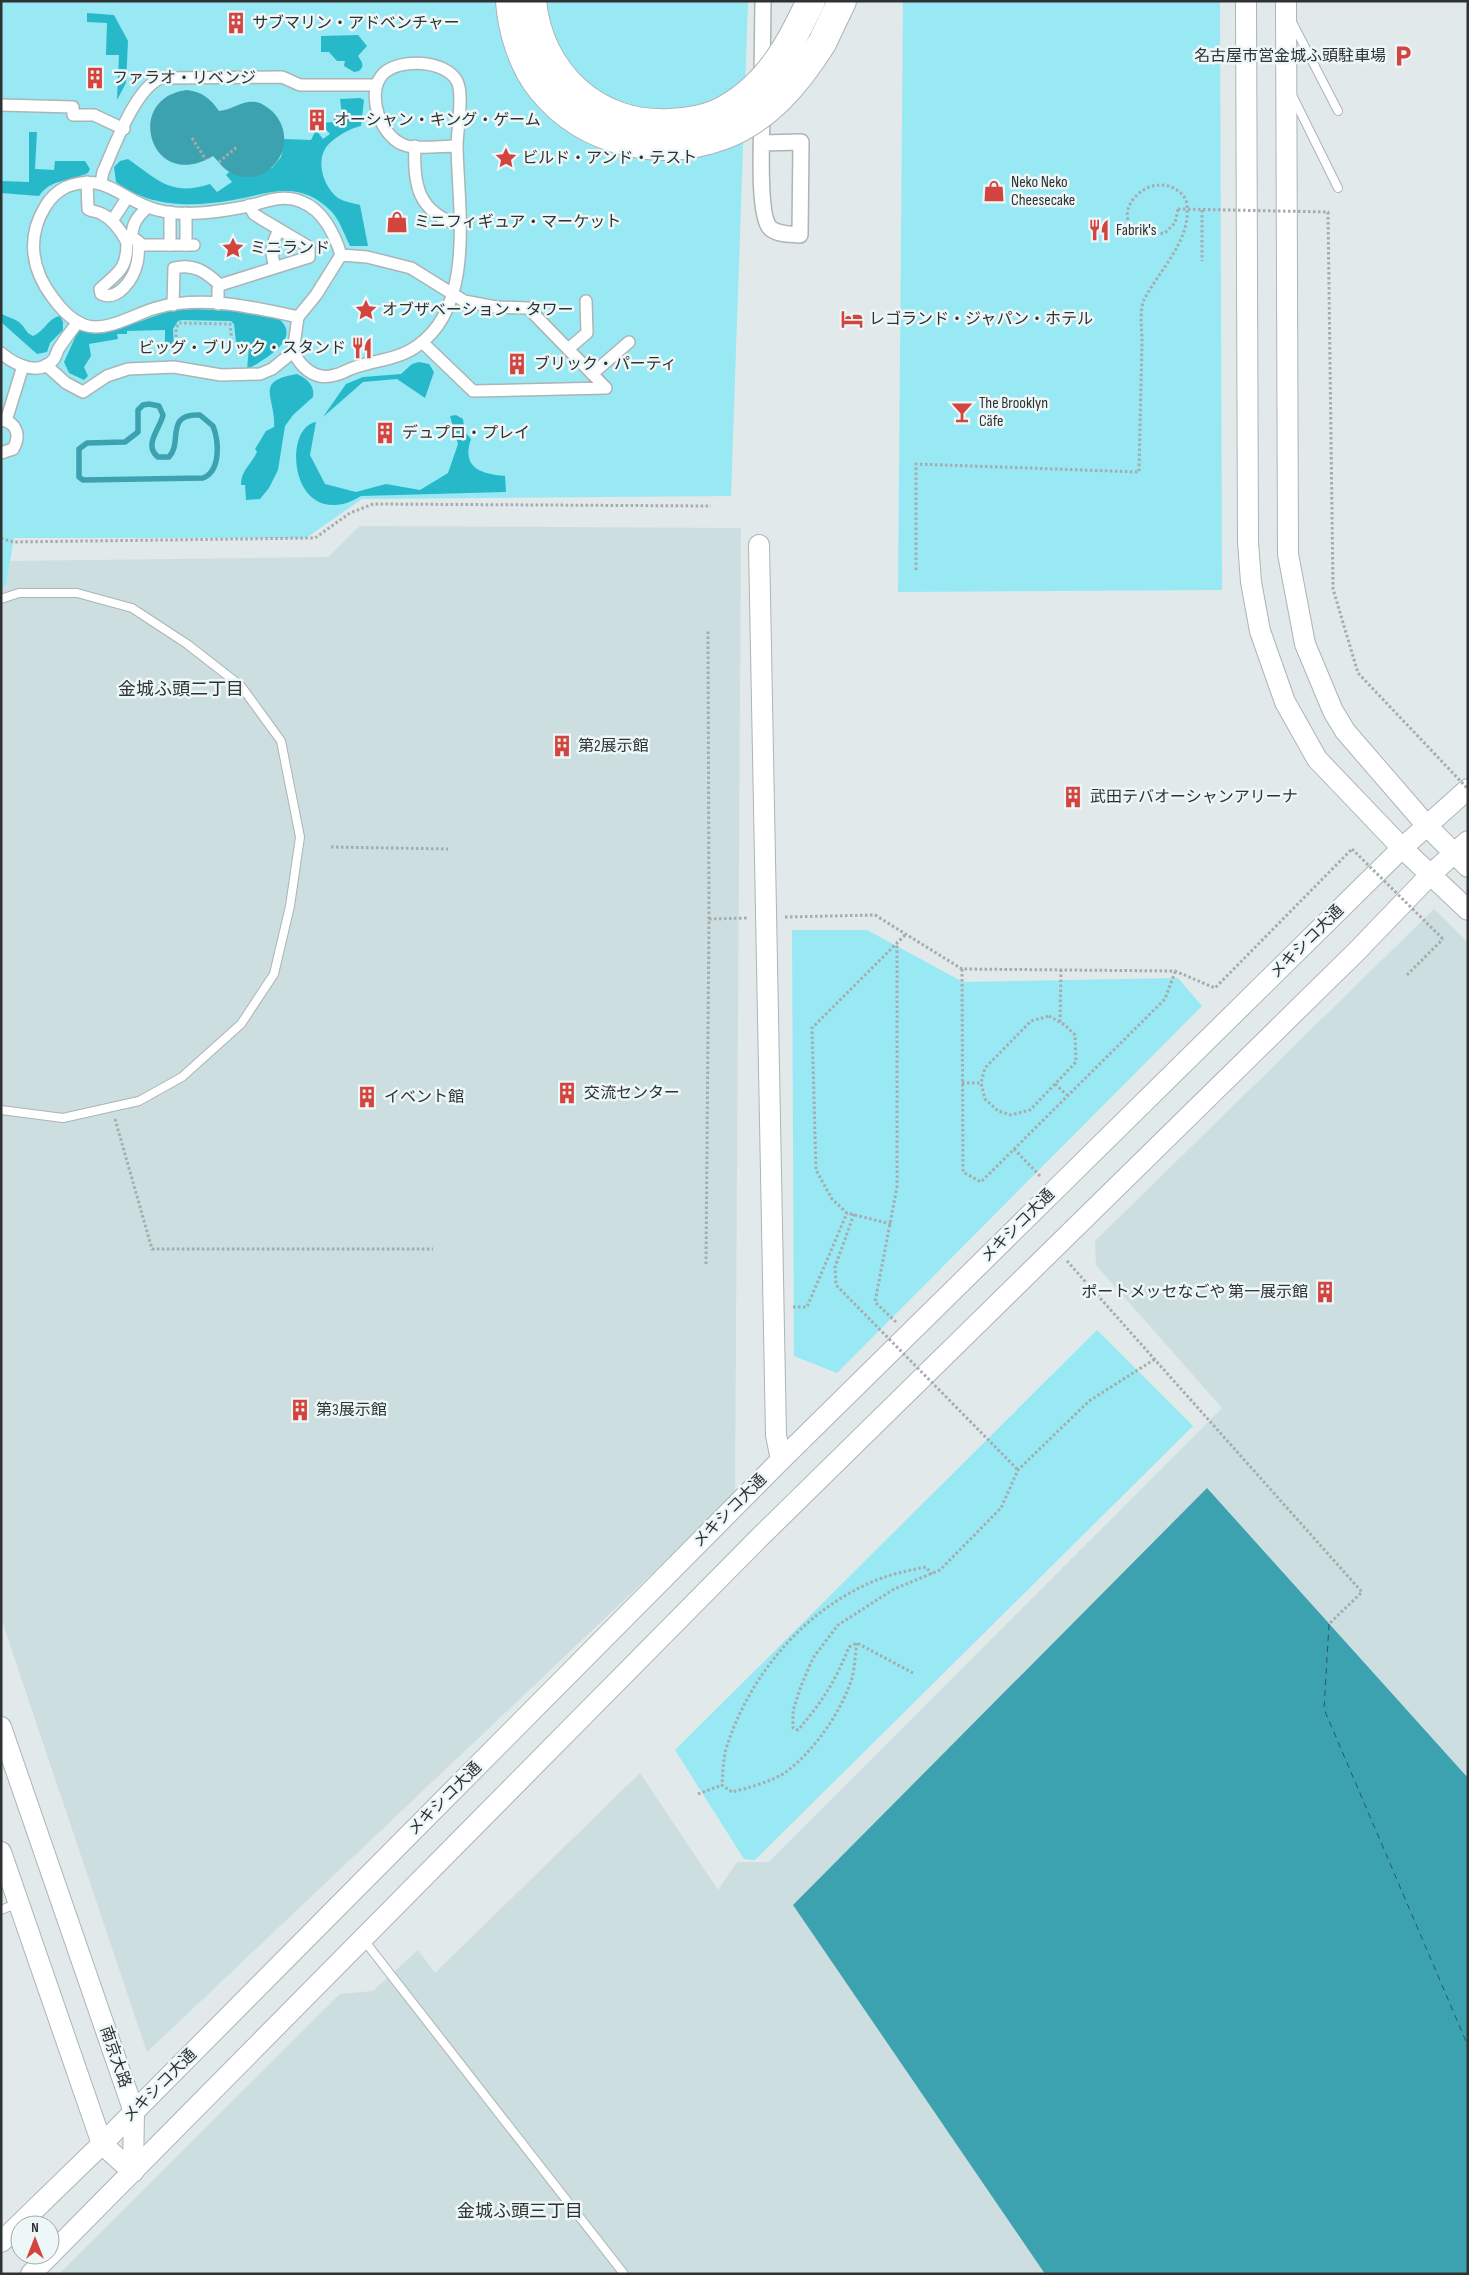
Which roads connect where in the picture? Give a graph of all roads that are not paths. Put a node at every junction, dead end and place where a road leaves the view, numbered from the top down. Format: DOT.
graph roads {
  1 [pos="510,1"];
  2 [pos="532,1"];
  3 [pos="763,1"];
  4 [pos="811,1"];
  5 [pos="842,1"];
  6 [pos="1246,1"];
  7 [pos="1286,5"];
  8 [pos="799,14"];
  9 [pos="1285,79"];
  10 [pos="376,85"];
  11 [pos="1,105"];
  12 [pos="1338,111"];
  13 [pos="124,129"];
  14 [pos="762,143"];
  15 [pos="415,146"];
  16 [pos="457,146"];
  17 [pos="87,182"];
  18 [pos="101,182"];
  19 [pos="1338,188"];
  20 [pos="127,198"];
  21 [pos="249,206"];
  22 [pos="148,207"];
  23 [pos="170,212"];
  24 [pos="186,213"];
  25 [pos="112,221"];
  26 [pos="459,225"];
  27 [pos="279,230"];
  28 [pos="132,241"];
  29 [pos="170,245"];
  30 [pos="340,255"];
  31 [pos="275,267"];
  32 [pos="220,285"];
  33 [pos="453,295"];
  34 [pos="586,301"];
  35 [pos="173,304"];
  36 [pos="218,304"];
  37 [pos="298,317"];
  38 [pos="78,322"];
  39 [pos="422,342"];
  40 [pos="629,342"];
  41 [pos="568,350"];
  42 [pos="293,352"];
  43 [pos="1,353"];
  44 [pos="46,365"];
  45 [pos="23,366"];
  46 [pos="592,374"];
  47 [pos="4,420"];
  48 [pos="1,453"];
  49 [pos="759,545"];
  50 [pos="1,599"];
  51 [pos="1468,789"];
  52 [pos="1428,827"];
  53 [pos="1402,848"];
  54 [pos="1464,854"];
  55 [pos="1431,874"];
  56 [pos="1468,910"];
  57 [pos="1,1110"];
  58 [pos="780,1460"];
  59 [pos="1,1727"];
  60 [pos="1,1852"];
  61 [pos="10,1906"];
  62 [pos="363,1939"];
  63 [pos="134,2112"];
  64 [pos="102,2144"];
  65 [pos="133,2172"];
  66 [pos="1,2242"];
  67 [pos="60,2245"];
  68 [pos="40,2265"];
  69 [pos="31,2274"];
  70 [pos="624,2274"];
  1 -- 5 [label="highway, bridge"];
  2 -- 8 [label="highway, bridge"];
  3 -- 14 [label="street"];
  4 -- 8 [label="highway"];
  6 -- 53 [label="street"];
  7 -- 9 [label="street"];
  7 -- 12 [label="lane"];
  9 -- 19 [label="lane"];
  9 -- 52 [label="street"];
  10 -- 13 [label="street"];
  10 -- 15 [label="street"];
  10 -- 16 [label="street"];
  11 -- 13 [label="street"];
  13 -- 18 [label="street"];
  14 -- 14 [label="street"];
  15 -- 16 [label="street"];
  15 -- 26 [label="street"];
  16 -- 26 [label="street"];
  17 -- 18 [label="street"];
  17 -- 25 [label="street"];
  17 -- 38 [label="street"];
  18 -- 20 [label="street"];
  20 -- 22 [label="street"];
  20 -- 25 [label="street"];
  21 -- 24 [label="street"];
  21 -- 27 [label="street"];
  21 -- 30 [label="street"];
  22 -- 23 [label="street"];
  22 -- 28 [label="street"];
  23 -- 24 [label="street"];
  23 -- 29 [label="street"];
  24 -- 29 [label="street"];
  25 -- 28 [label="street"];
  26 -- 33 [label="street"];
  27 -- 31 [label="street"];
  27 -- 31 [label="street"];
  28 -- 29 [label="street"];
  30 -- 33 [label="street"];
  30 -- 37 [label="street"];
  31 -- 32 [label="street"];
  32 -- 35 [label="street"];
  32 -- 36 [label="street"];
  33 -- 39 [label="street"];
  33 -- 41 [label="street"];
  34 -- 41 [label="street"];
  35 -- 36 [label="street"];
  35 -- 38 [label="street"];
  36 -- 37 [label="street"];
  37 -- 42 [label="street"];
  38 -- 44 [label="street"];
  39 -- 42 [label="street"];
  39 -- 46 [label="street"];
  40 -- 46 [label="street"];
  41 -- 46 [label="street"];
  42 -- 44 [label="street"];
  43 -- 45 [label="street"];
  44 -- 45 [label="street"];
  45 -- 47 [label="street"];
  47 -- 48 [label="street"];
  49 -- 58 [label="street"];
  50 -- 57 [label="lane"];
  51 -- 52 [label="street, メキシコ大通"];
  52 -- 53 [label="street, メキシコ大通"];
  52 -- 54 [label="street"];
  53 -- 55 [label="street"];
  53 -- 58 [label="street, メキシコ大通"];
  54 -- 55 [label="street"];
  55 -- 56 [label="street"];
  55 -- 62 [label="street"];
  58 -- 63 [label="street, メキシコ大通"];
  59 -- 63 [label="street, 南京大路"];
  60 -- 61 [label="street"];
  61 -- 64 [label="street"];
  62 -- 65 [label="street"];
  62 -- 70 [label="lane"];
  63 -- 64 [label="street, メキシコ大通"];
  63 -- 65 [label="street, 南京大路"];
  64 -- 65 [label="street"];
  64 -- 66 [label="street, メキシコ大通"];
  65 -- 67 [label="street"];
  68 -- 69 [label="street"];
}
